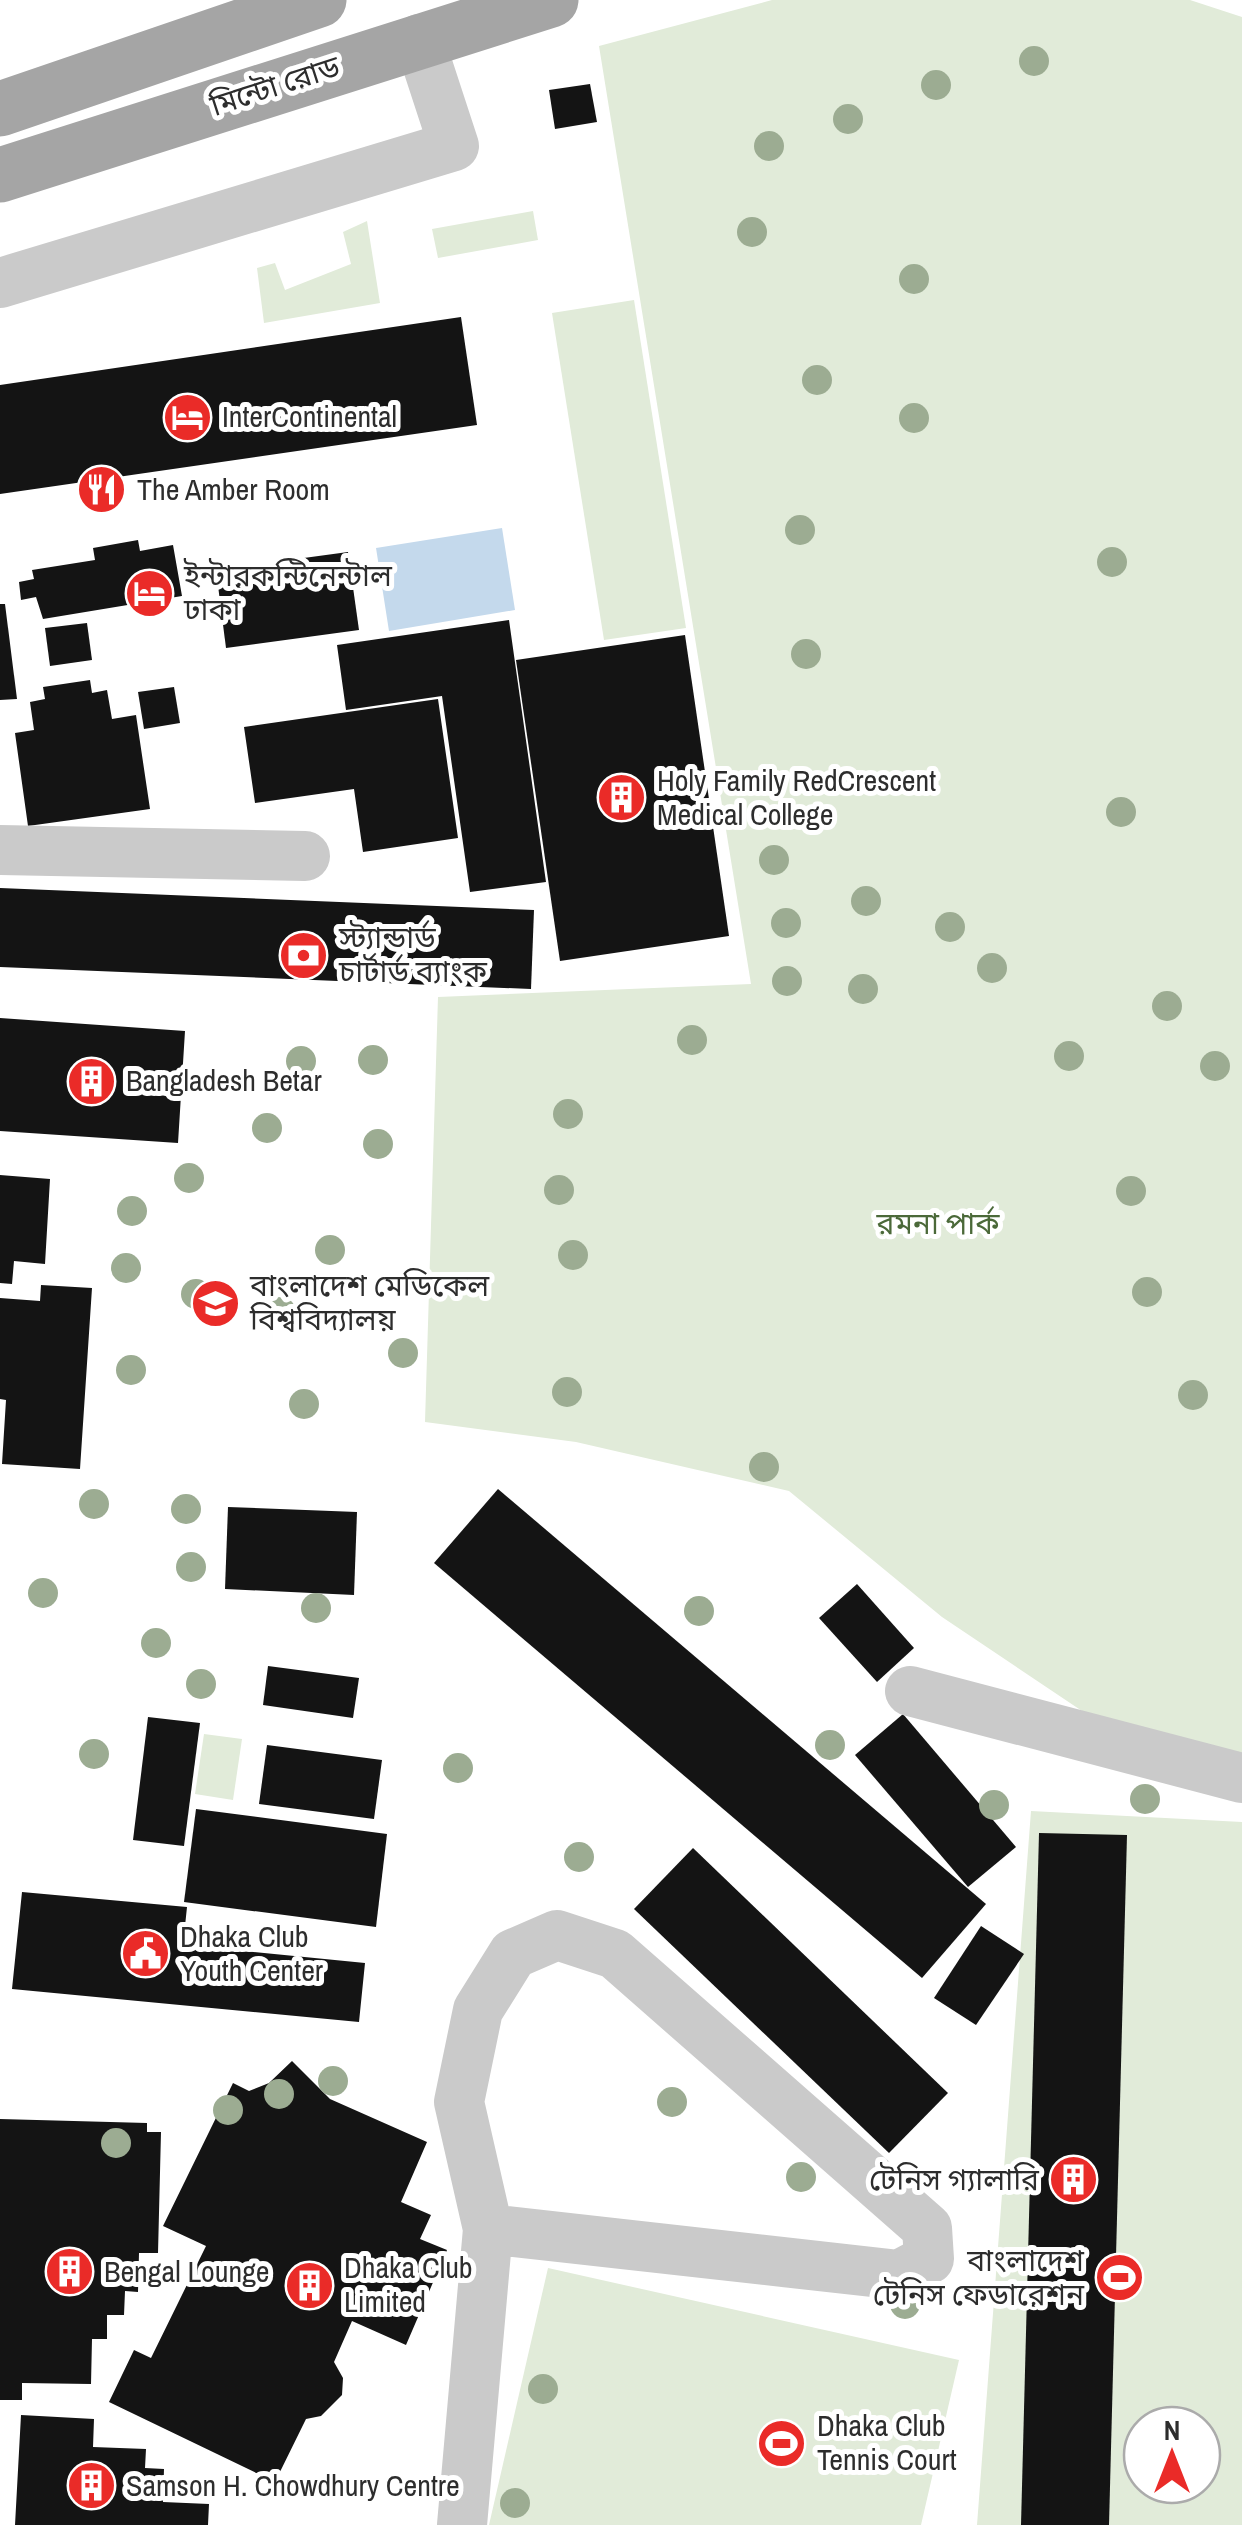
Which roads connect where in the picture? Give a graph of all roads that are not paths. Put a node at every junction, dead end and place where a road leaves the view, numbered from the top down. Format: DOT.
graph roads {
  1 [pos="320,0"];
  2 [pos="551,0"];
  3 [pos="419,40"];
  4 [pos="0,109"];
  5 [pos="0,175"];
  6 [pos="0,283"];
  7 [pos="0,850"];
  8 [pos="305,856"];
  9 [pos="910,1691"];
  10 [pos="1242,1778"];
  11 [pos="488,2229"];
  12 [pos="462,2525"];
  1 -- 4 [label="main road"];
  2 -- 3 [label="main road, মিন্টো রোড"];
  3 -- 5 [label="main road, মিন্টো রোড"];
  3 -- 6 [label="lane"];
  7 -- 8 [label="lane"];
  9 -- 10 [label="lane"];
  11 -- 11 [label="lane"];
  11 -- 12 [label="lane"];
}
